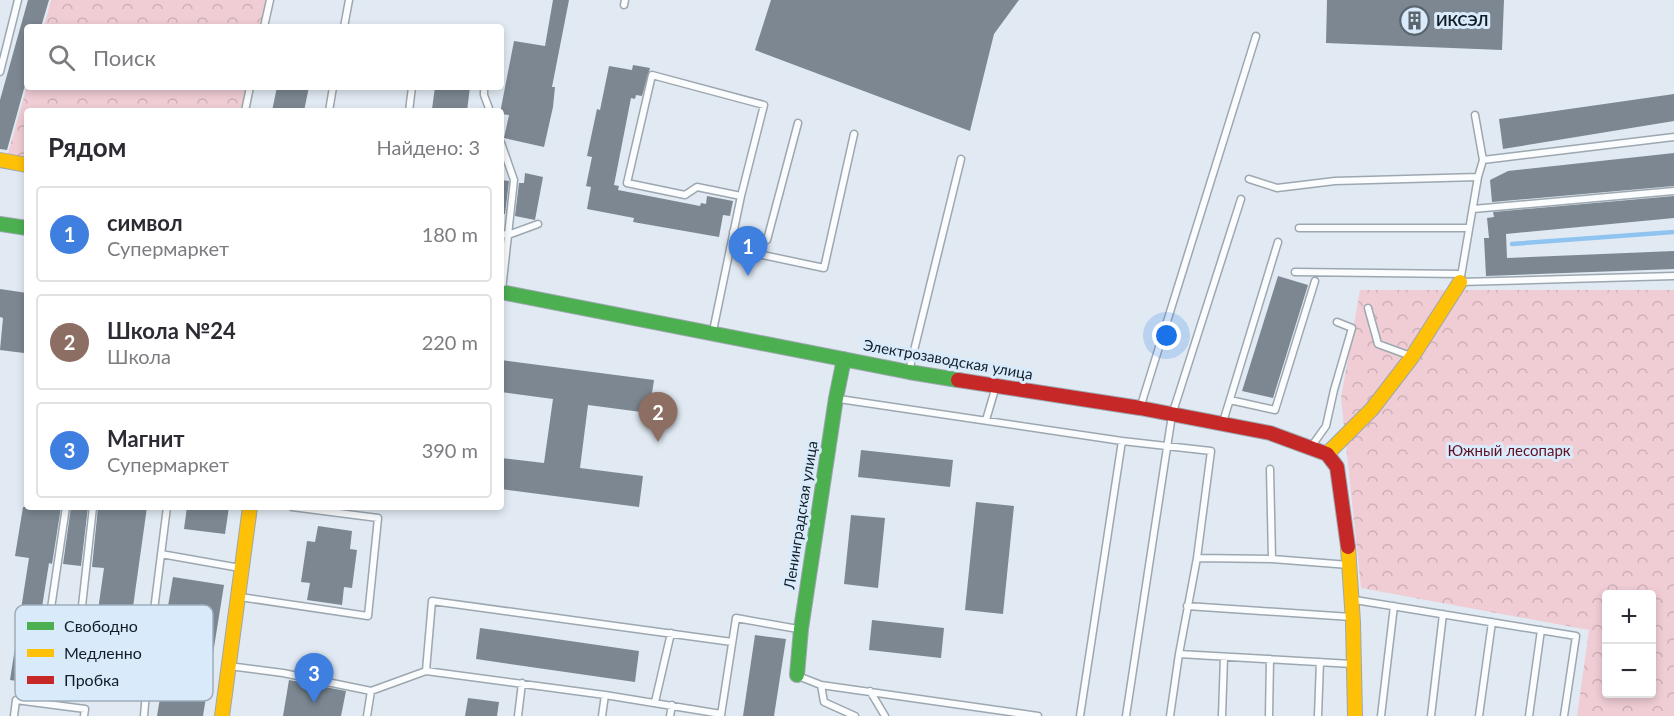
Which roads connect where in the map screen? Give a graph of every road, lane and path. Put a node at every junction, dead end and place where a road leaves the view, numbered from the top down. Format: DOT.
graph roads {
  1 [pos="18,0"];
  2 [pos="270,0"];
  3 [pos="349,0"];
  4 [pos="265,24"];
  5 [pos="345,24"];
  6 [pos="1256,36"];
  7 [pos="0,72"];
  8 [pos="249,90"];
  9 [pos="332,90"];
  10 [pos="412,90"];
  11 [pos="484,90"];
  12 [pos="246,108"];
  13 [pos="330,108"];
  14 [pos="409,108"];
  15 [pos="488,108"];
  16 [pos="1475,115"];
  17 [pos="798,123"];
  18 [pos="854,134"];
  19 [pos="1674,137"];
  20 [pos="504,152"];
  21 [pos="962,159"];
  22 [pos="0,160"];
  23 [pos="1483,160"];
  24 [pos="24,164"];
  25 [pos="1478,177"];
  26 [pos="1249,179"];
  27 [pos="1674,190"];
  28 [pos="741,196"];
  29 [pos="1241,199"];
  30 [pos="1473,209"];
  31 [pos="0,224"];
  32 [pos="538,224"];
  33 [pos="24,228"];
  34 [pos="1299,228"];
  35 [pos="1469,228"];
  36 [pos="733,232"];
  37 [pos="505,234"];
  38 [pos="1278,242"];
  39 [pos="730,248"];
  40 [pos="1294,272"];
  41 [pos="1674,276"];
  42 [pos="1461,278"];
  43 [pos="1315,281"];
  44 [pos="504,293"];
  45 [pos="1368,308"];
  46 [pos="1337,322"];
  47 [pos="713,334"];
  48 [pos="1412,357"];
  49 [pos="844,359"];
  50 [pos="909,372"];
  51 [pos="996,386"];
  52 [pos="836,398"];
  53 [pos="1230,400"];
  54 [pos="1140,408"];
  55 [pos="1172,415"];
  56 [pos="986,420"];
  57 [pos="1223,424"];
  58 [pos="1122,441"];
  59 [pos="1167,447"];
  60 [pos="1311,447"];
  61 [pos="1327,454"];
  62 [pos="1270,469"];
  63 [pos="66,510"];
  64 [pos="93,510"];
  65 [pos="167,510"];
  66 [pos="250,510"];
  67 [pos="315,510"];
  68 [pos="161,554"];
  69 [pos="1197,558"];
  70 [pos="1272,559"];
  71 [pos="1350,565"];
  72 [pos="242,569"];
  73 [pos="238,597"];
  74 [pos="1352,599"];
  75 [pos="52,605"];
  76 [pos="82,605"];
  77 [pos="155,605"];
  78 [pos="1187,606"];
  79 [pos="1394,606"];
  80 [pos="1443,614"];
  81 [pos="1352,617"];
  82 [pos="1492,622"];
  83 [pos="801,629"];
  84 [pos="1541,630"];
  85 [pos="671,633"];
  86 [pos="732,642"];
  87 [pos="1179,654"];
  88 [pos="1224,657"];
  89 [pos="1270,659"];
  90 [pos="1320,662"];
  91 [pos="1355,664"];
  92 [pos="229,666"];
  93 [pos="426,671"];
  94 [pos="797,675"];
  95 [pos="522,683"];
  96 [pos="821,685"];
  97 [pos="371,691"];
  98 [pos="870,691"];
  99 [pos="605,695"];
  100 [pos="16,701"];
  101 [pos="23,701"];
  102 [pos="145,701"];
  103 [pos="655,702"];
  104 [pos="37,703"];
  105 [pos="672,705"];
  106 [pos="721,715"];
  107 [pos="14,716"];
  108 [pos="84,716"];
  109 [pos="144,716"];
  110 [pos="222,716"];
  111 [pos="367,716"];
  112 [pos="518,716"];
  113 [pos="602,716"];
  114 [pos="670,716"];
  115 [pos="855,716"];
  116 [pos="885,716"];
  117 [pos="1038,716"];
  118 [pos="1080,716"];
  119 [pos="1126,716"];
  120 [pos="1170,716"];
  121 [pos="1222,716"];
  122 [pos="1269,716"];
  123 [pos="1318,716"];
  124 [pos="1355,716"];
  125 [pos="1381,716"];
  126 [pos="1431,716"];
  127 [pos="1479,716"];
  128 [pos="1529,716"];
  129 [pos="1564,716"];
  1 -- 7 [label="lane"];
  2 -- 4 [label="lane"];
  3 -- 5 [label="lane"];
  6 -- 54 [label="lane"];
  8 -- 12 [label="lane"];
  9 -- 13 [label="lane"];
  10 -- 14 [label="lane"];
  11 -- 15 [label="lane"];
  16 -- 23 [label="lane"];
  17 -- 36 [label="lane"];
  18 -- 39 [label="lane"];
  19 -- 23 [label="lane"];
  20 -- 37 [label="lane"];
  21 -- 50 [label="lane"];
  22 -- 24 [label="street"];
  23 -- 25 [label="lane"];
  25 -- 26 [label="lane"];
  25 -- 30 [label="lane"];
  27 -- 30 [label="lane"];
  28 -- 28 [label="lane"];
  28 -- 36 [label="lane"];
  29 -- 55 [label="lane"];
  30 -- 35 [label="lane"];
  31 -- 33 [label="street"];
  32 -- 37 [label="lane"];
  34 -- 35 [label="lane"];
  35 -- 42 [label="lane"];
  36 -- 39 [label="lane"];
  38 -- 53 [label="lane"];
  39 -- 47 [label="lane"];
  40 -- 42 [label="lane"];
  41 -- 42 [label="lane"];
  42 -- 48 [label="street"];
  43 -- 53 [label="lane"];
  44 -- 47 [label="street, Электрозаводская улица"];
  45 -- 48 [label="lane"];
  46 -- 60 [label="lane"];
  47 -- 49 [label="street, Электрозаводская улица"];
  48 -- 61 [label="street"];
  49 -- 50 [label="street, Электрозаводская улица"];
  49 -- 52 [label="street, Ленинградская улица"];
  50 -- 51 [label="street, Электрозаводская улица"];
  51 -- 54 [label="street, Электрозаводская улица"];
  51 -- 56 [label="lane"];
  52 -- 56 [label="lane"];
  52 -- 83 [label="street, Ленинградская улица"];
  53 -- 57 [label="lane"];
  54 -- 55 [label="street, Электрозаводская улица"];
  55 -- 57 [label="street, Электрозаводская улица"];
  55 -- 59 [label="lane"];
  56 -- 58 [label="lane"];
  57 -- 60 [label="street, Электрозаводская улица"];
  58 -- 59 [label="lane"];
  58 -- 118 [label="lane"];
  59 -- 69 [label="lane"];
  59 -- 119 [label="lane"];
  60 -- 61 [label="street, Электрозаводская улица"];
  61 -- 71 [label="street"];
  62 -- 70 [label="lane"];
  63 -- 75 [label="lane"];
  64 -- 76 [label="lane"];
  65 -- 68 [label="lane"];
  66 -- 72 [label="street"];
  67 -- 73 [label="lane"];
  68 -- 72 [label="lane"];
  68 -- 77 [label="lane"];
  69 -- 70 [label="lane"];
  69 -- 78 [label="lane"];
  70 -- 71 [label="lane"];
  71 -- 74 [label="street"];
  72 -- 73 [label="street"];
  73 -- 92 [label="street"];
  74 -- 79 [label="lane"];
  74 -- 81 [label="street"];
  78 -- 81 [label="lane"];
  78 -- 87 [label="lane"];
  79 -- 80 [label="lane"];
  79 -- 125 [label="lane"];
  80 -- 82 [label="lane"];
  80 -- 126 [label="lane"];
  81 -- 91 [label="street"];
  82 -- 84 [label="lane"];
  82 -- 127 [label="lane"];
  83 -- 86 [label="lane"];
  83 -- 94 [label="street, Ленинградская улица"];
  84 -- 128 [label="lane"];
  84 -- 129 [label="lane"];
  85 -- 86 [label="lane"];
  85 -- 93 [label="lane"];
  85 -- 103 [label="lane"];
  86 -- 106 [label="lane"];
  87 -- 88 [label="lane"];
  87 -- 120 [label="lane"];
  88 -- 89 [label="lane"];
  88 -- 121 [label="lane"];
  89 -- 90 [label="lane"];
  89 -- 122 [label="lane"];
  90 -- 91 [label="lane"];
  90 -- 123 [label="lane"];
  91 -- 124 [label="street"];
  92 -- 97 [label="lane"];
  92 -- 110 [label="street"];
  93 -- 95 [label="lane"];
  93 -- 97 [label="lane"];
  94 -- 96 [label="lane"];
  95 -- 99 [label="lane"];
  95 -- 112 [label="lane"];
  96 -- 98 [label="lane"];
  96 -- 115 [label="lane"];
  97 -- 111 [label="lane"];
  98 -- 116 [label="lane"];
  98 -- 117 [label="lane"];
  99 -- 103 [label="lane"];
  99 -- 113 [label="lane"];
  100 -- 107 [label="lane"];
  101 -- 104 [label="lane"];
  102 -- 109 [label="lane"];
  103 -- 105 [label="lane"];
  104 -- 108 [label="lane"];
  105 -- 106 [label="lane"];
  105 -- 114 [label="lane"];
}
